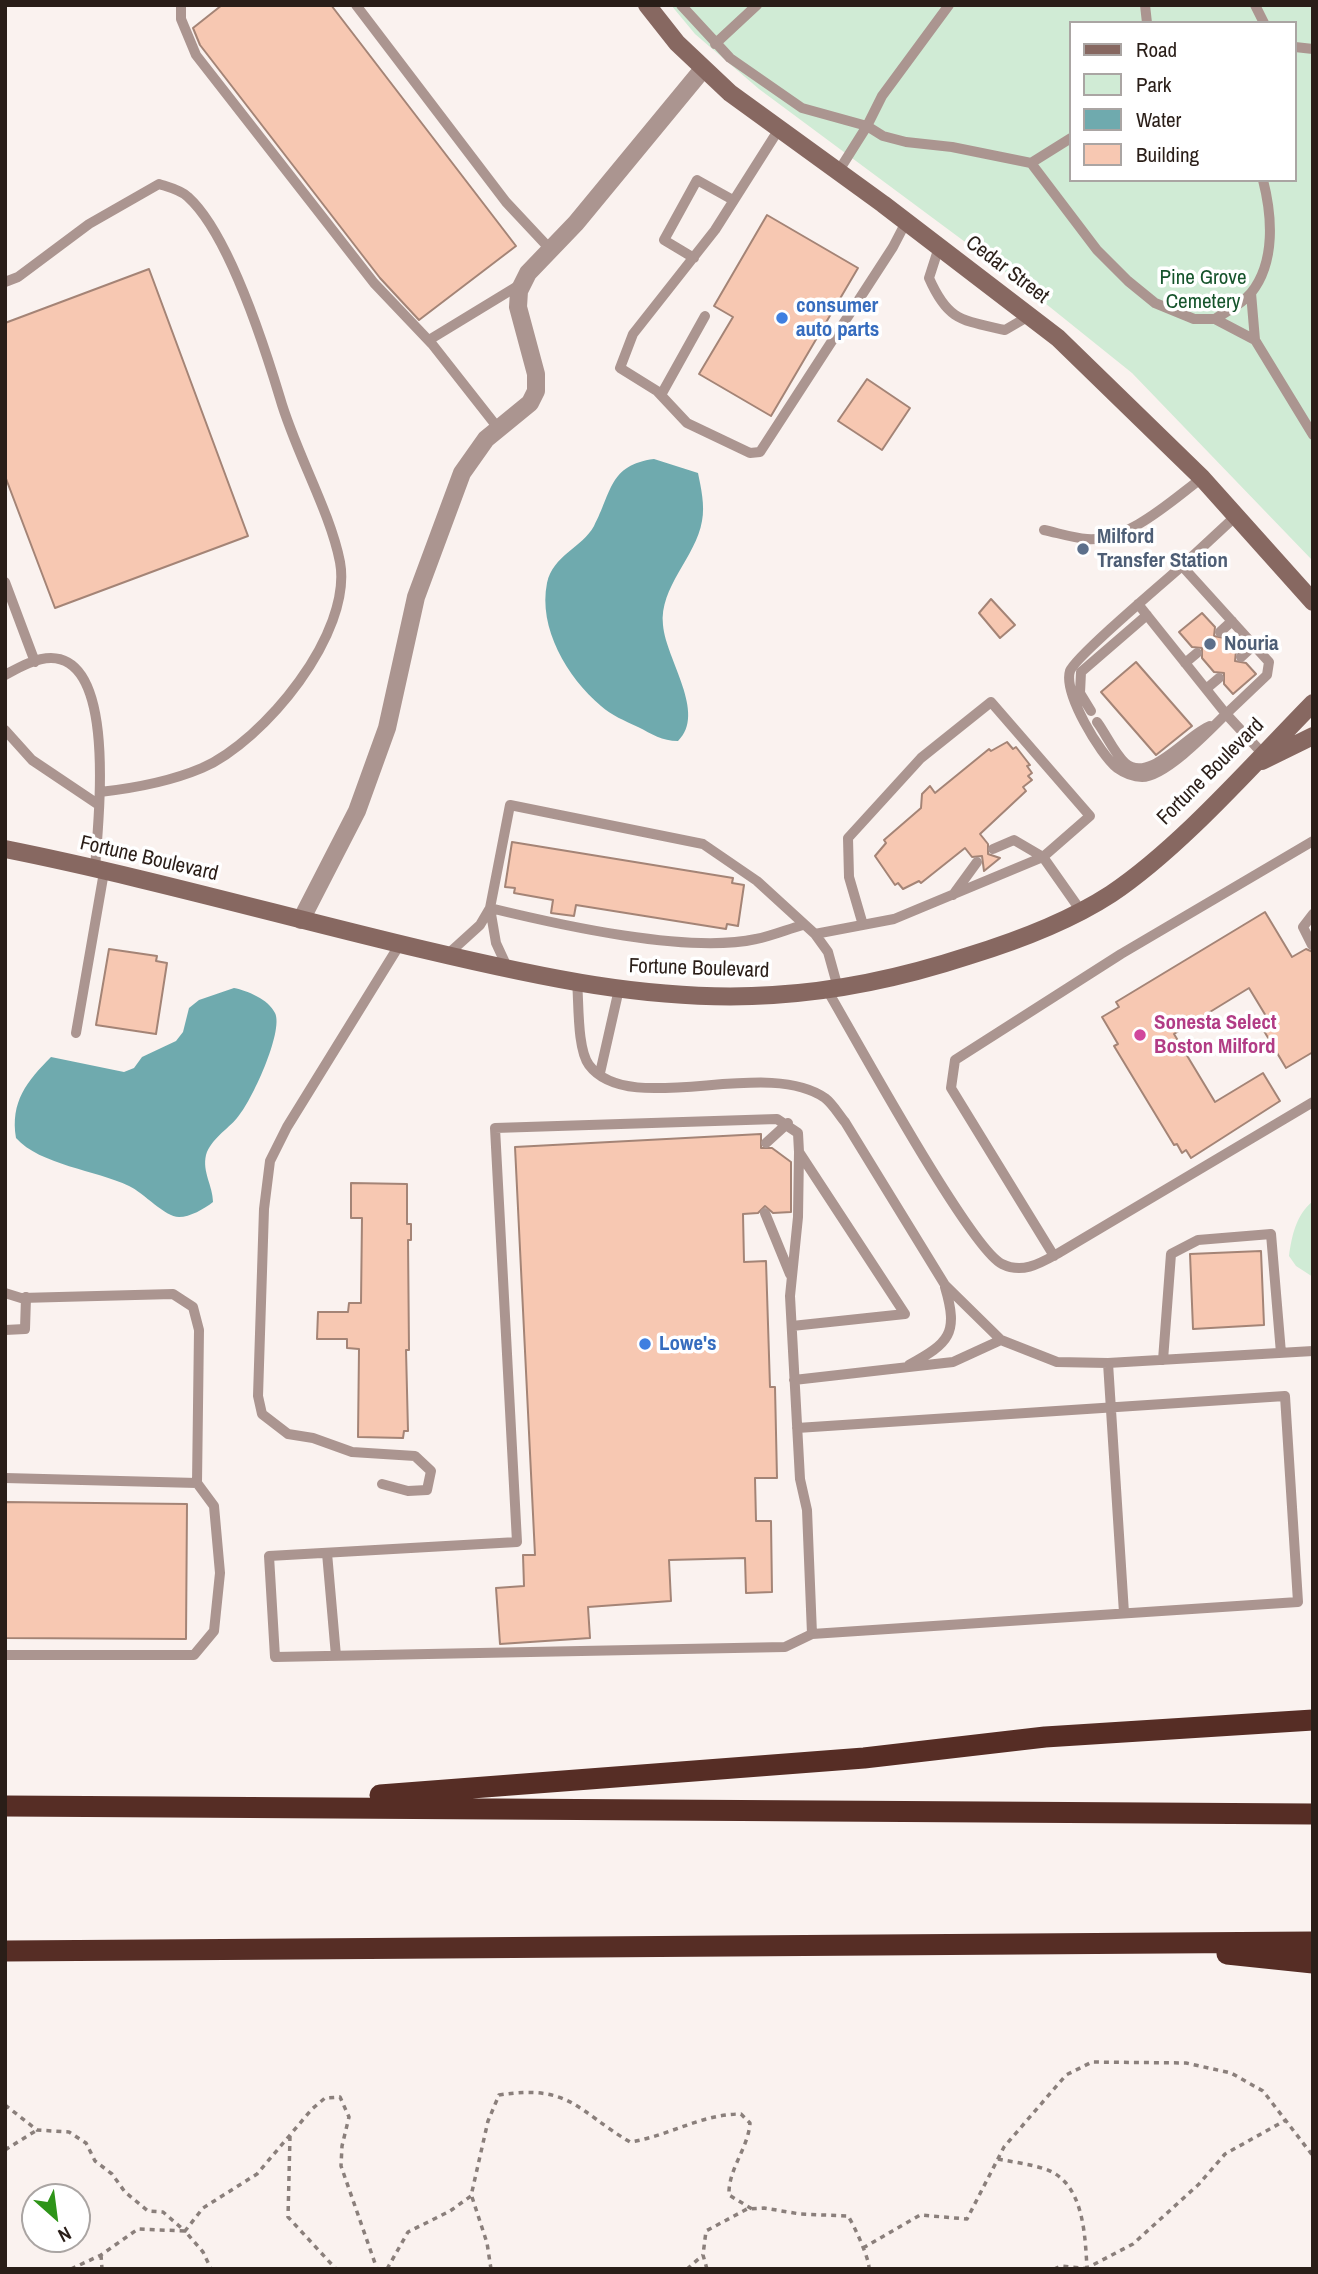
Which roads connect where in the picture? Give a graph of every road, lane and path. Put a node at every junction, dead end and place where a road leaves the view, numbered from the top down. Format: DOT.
graph roads {
  1 [pos="181,5"];
  2 [pos="356,5"];
  3 [pos="647,5"];
  4 [pos="681,5"];
  5 [pos="757,5"];
  6 [pos="949,5"];
  7 [pos="1255,5"];
  8 [pos="1263,21"];
  9 [pos="715,44"];
  10 [pos="703,69"];
  11 [pos="867,126"];
  12 [pos="779,129"];
  13 [pos="1070,139"];
  14 [pos="1031,163"];
  15 [pos="838,172"];
  16 [pos="1263,182"];
  17 [pos="733,200"];
  18 [pos="906,222"];
  19 [pos="939,247"];
  20 [pos="550,249"];
  21 [pos="694,258"];
  22 [pos="5,282"];
  23 [pos="523,283"];
  24 [pos="1251,293"];
  25 [pos="705,316"];
  26 [pos="1029,316"];
  27 [pos="1215,319"];
  28 [pos="429,340"];
  29 [pos="1255,340"];
  30 [pos="661,395"];
  31 [pos="498,428"];
  32 [pos="1313,435"];
  33 [pos="1202,478"];
  34 [pos="1237,515"];
  35 [pos="1044,530"];
  36 [pos="1182,566"];
  37 [pos="5,582"];
  38 [pos="1313,602"];
  39 [pos="1138,604"];
  40 [pos="1147,615"];
  41 [pos="1233,621"];
  42 [pos="1220,632"];
  43 [pos="1254,645"];
  44 [pos="1197,653"];
  45 [pos="1241,657"];
  46 [pos="35,662"];
  47 [pos="1185,663"];
  48 [pos="5,675"];
  49 [pos="1219,678"];
  50 [pos="1206,689"];
  51 [pos="1313,703"];
  52 [pos="1091,711"];
  53 [pos="1226,715"];
  54 [pos="1097,722"];
  55 [pos="1216,724"];
  56 [pos="5,730"];
  57 [pos="1313,736"];
  58 [pos="1263,754"];
  59 [pos="1250,768"];
  60 [pos="100,792"];
  61 [pos="99,805"];
  62 [pos="1313,841"];
  63 [pos="5,849"];
  64 [pos="993,849"];
  65 [pos="1043,858"];
  66 [pos="977,862"];
  67 [pos="99,871"];
  68 [pos="953,896"];
  69 [pos="490,908"];
  70 [pos="1081,911"];
  71 [pos="1313,914"];
  72 [pos="301,920"];
  73 [pos="803,925"];
  74 [pos="863,925"];
  75 [pos="815,934"];
  76 [pos="400,944"];
  77 [pos="1312,946"];
  78 [pos="447,955"];
  79 [pos="508,969"];
  80 [pos="577,981"];
  81 [pos="832,988"];
  82 [pos="619,989"];
  83 [pos="76,1033"];
  84 [pos="600,1073"];
  85 [pos="1313,1102"];
  86 [pos="788,1124"];
  87 [pos="766,1143"];
  88 [pos="799,1152"];
  89 [pos="765,1213"];
  90 [pos="1054,1256"];
  91 [pos="792,1277"];
  92 [pos="945,1285"];
  93 [pos="5,1293"];
  94 [pos="26,1297"];
  95 [pos="792,1326"];
  96 [pos="5,1330"];
  97 [pos="1001,1340"];
  98 [pos="1313,1351"];
  99 [pos="1281,1353"];
  100 [pos="1163,1360"];
  101 [pos="1108,1363"];
  102 [pos="906,1367"];
  103 [pos="794,1380"];
  104 [pos="1111,1408"];
  105 [pos="797,1428"];
  106 [pos="5,1478"];
  107 [pos="197,1483"];
  108 [pos="382,1484"];
  109 [pos="327,1553"];
  110 [pos="1124,1613"];
  111 [pos="812,1634"];
  112 [pos="5,1655"];
  113 [pos="336,1656"];
  114 [pos="1313,1720"];
  115 [pos="5,1806"];
  116 [pos="220,1807"];
  117 [pos="1313,1814"];
  118 [pos="1100,1941"];
  119 [pos="1313,1941"];
  120 [pos="5,1951"];
  121 [pos="1313,1963"];
  122 [pos="5,2105"];
  123 [pos="1286,2120"];
  124 [pos="37,2130"];
  125 [pos="290,2135"];
  126 [pos="5,2150"];
  127 [pos="1313,2156"];
  128 [pos="997,2159"];
  129 [pos="471,2196"];
  130 [pos="752,2209"];
  131 [pos="185,2231"];
  132 [pos="863,2248"];
  133 [pos="101,2255"];
  134 [pos="703,2255"];
  135 [pos="1089,2268"];
  136 [pos="71,2269"];
  137 [pos="102,2269"];
  138 [pos="211,2269"];
  139 [pos="336,2269"];
  140 [pos="377,2269"];
  141 [pos="387,2269"];
  142 [pos="491,2269"];
  143 [pos="687,2269"];
  144 [pos="707,2269"];
  145 [pos="869,2269"];
  146 [pos="1054,2269"];
  1 -- 28 [label="lane"];
  2 -- 20 [label="lane"];
  3 -- 10 [label="main road, Cedar Street"];
  4 -- 9 [label="lane"];
  5 -- 9 [label="lane"];
  6 -- 11 [label="lane"];
  7 -- 8 [label="lane"];
  9 -- 11 [label="lane"];
  10 -- 12 [label="main road, Cedar Street"];
  10 -- 20 [label="street"];
  11 -- 14 [label="lane"];
  11 -- 15 [label="lane"];
  12 -- 15 [label="main road, Cedar Street"];
  12 -- 17 [label="lane"];
  13 -- 14 [label="lane"];
  14 -- 27 [label="lane"];
  15 -- 18 [label="main road, Cedar Street"];
  16 -- 24 [label="lane"];
  17 -- 21 [label="lane"];
  17 -- 21 [label="lane"];
  18 -- 19 [label="main road, Cedar Street"];
  18 -- 30 [label="lane"];
  19 -- 26 [label="main road, Cedar Street"];
  19 -- 26 [label="lane"];
  20 -- 23 [label="street"];
  21 -- 30 [label="lane"];
  22 -- 60 [label="lane"];
  23 -- 28 [label="lane"];
  23 -- 31 [label="street"];
  24 -- 27 [label="lane"];
  24 -- 29 [label="lane"];
  25 -- 30 [label="lane"];
  26 -- 33 [label="main road, Cedar Street"];
  27 -- 29 [label="lane"];
  28 -- 31 [label="lane"];
  29 -- 32 [label="lane"];
  31 -- 72 [label="street"];
  33 -- 34 [label="main road, Cedar Street"];
  33 -- 35 [label="lane"];
  34 -- 36 [label="lane"];
  34 -- 38 [label="main road, Cedar Street"];
  36 -- 39 [label="lane"];
  36 -- 41 [label="lane"];
  37 -- 46 [label="lane"];
  39 -- 40 [label="lane"];
  39 -- 55 [label="lane"];
  40 -- 47 [label="lane"];
  40 -- 52 [label="lane"];
  41 -- 42 [label="lane"];
  41 -- 43 [label="lane"];
  43 -- 45 [label="lane"];
  43 -- 53 [label="lane"];
  44 -- 47 [label="lane"];
  46 -- 48 [label="lane"];
  46 -- 60 [label="lane"];
  47 -- 50 [label="lane"];
  49 -- 50 [label="lane"];
  50 -- 53 [label="lane"];
  51 -- 58 [label="main road, Fortune Boulevard"];
  53 -- 55 [label="lane"];
  53 -- 58 [label="lane"];
  54 -- 55 [label="lane"];
  56 -- 61 [label="lane"];
  57 -- 59 [label="main road"];
  58 -- 59 [label="main road, Fortune Boulevard"];
  59 -- 70 [label="main road, Fortune Boulevard"];
  60 -- 61 [label="lane"];
  61 -- 67 [label="lane"];
  62 -- 90 [label="lane"];
  63 -- 67 [label="main road, Fortune Boulevard"];
  64 -- 65 [label="lane"];
  65 -- 68 [label="lane"];
  65 -- 70 [label="lane"];
  65 -- 74 [label="lane"];
  66 -- 68 [label="lane"];
  67 -- 72 [label="main road, Fortune Boulevard"];
  67 -- 83 [label="lane"];
  68 -- 74 [label="lane"];
  69 -- 73 [label="lane"];
  69 -- 73 [label="lane"];
  69 -- 78 [label="lane"];
  69 -- 79 [label="lane"];
  70 -- 81 [label="main road, Fortune Boulevard"];
  71 -- 77 [label="lane"];
  72 -- 76 [label="main road, Fortune Boulevard"];
  73 -- 75 [label="lane"];
  74 -- 75 [label="lane"];
  75 -- 81 [label="lane"];
  76 -- 78 [label="main road, Fortune Boulevard"];
  76 -- 108 [label="lane"];
  78 -- 79 [label="main road, Fortune Boulevard"];
  79 -- 80 [label="main road, Fortune Boulevard"];
  80 -- 82 [label="main road, Fortune Boulevard"];
  80 -- 84 [label="lane"];
  81 -- 82 [label="main road, Fortune Boulevard"];
  81 -- 90 [label="lane"];
  82 -- 84 [label="lane"];
  84 -- 92 [label="lane"];
  85 -- 90 [label="lane"];
  86 -- 87 [label="lane"];
  86 -- 88 [label="lane"];
  86 -- 109 [label="lane"];
  88 -- 91 [label="lane"];
  88 -- 95 [label="lane"];
  89 -- 91 [label="lane"];
  91 -- 95 [label="lane"];
  92 -- 97 [label="lane"];
  92 -- 102 [label="lane"];
  93 -- 94 [label="lane"];
  94 -- 96 [label="lane"];
  94 -- 107 [label="lane"];
  95 -- 103 [label="lane"];
  97 -- 101 [label="lane"];
  97 -- 102 [label="lane"];
  98 -- 99 [label="lane"];
  99 -- 100 [label="lane"];
  99 -- 100 [label="lane"];
  100 -- 101 [label="lane"];
  101 -- 104 [label="lane"];
  102 -- 103 [label="lane"];
  103 -- 105 [label="lane"];
  104 -- 105 [label="lane"];
  104 -- 110 [label="lane"];
  104 -- 110 [label="lane"];
  105 -- 111 [label="lane"];
  106 -- 107 [label="lane"];
  107 -- 112 [label="lane"];
  109 -- 113 [label="lane"];
  109 -- 113 [label="lane"];
  110 -- 111 [label="lane"];
  111 -- 113 [label="lane"];
  114 -- 116 [label="highway"];
  115 -- 116 [label="highway"];
  116 -- 117 [label="highway"];
  118 -- 119 [label="highway"];
  118 -- 120 [label="highway"];
  118 -- 121 [label="highway"];
  122 -- 124 [label="path"];
  123 -- 127 [label="path"];
  123 -- 128 [label="path"];
  123 -- 135 [label="path"];
  124 -- 126 [label="path"];
  124 -- 131 [label="path"];
  125 -- 131 [label="path"];
  125 -- 139 [label="path"];
  125 -- 140 [label="path"];
  128 -- 132 [label="path"];
  128 -- 135 [label="path"];
  129 -- 130 [label="path"];
  129 -- 141 [label="path"];
  129 -- 142 [label="path"];
  130 -- 132 [label="path"];
  130 -- 134 [label="path"];
  131 -- 133 [label="path"];
  131 -- 138 [label="path"];
  132 -- 145 [label="path"];
  133 -- 136 [label="path"];
  133 -- 137 [label="path"];
  134 -- 143 [label="path"];
  134 -- 144 [label="path"];
  135 -- 146 [label="path"];
}
